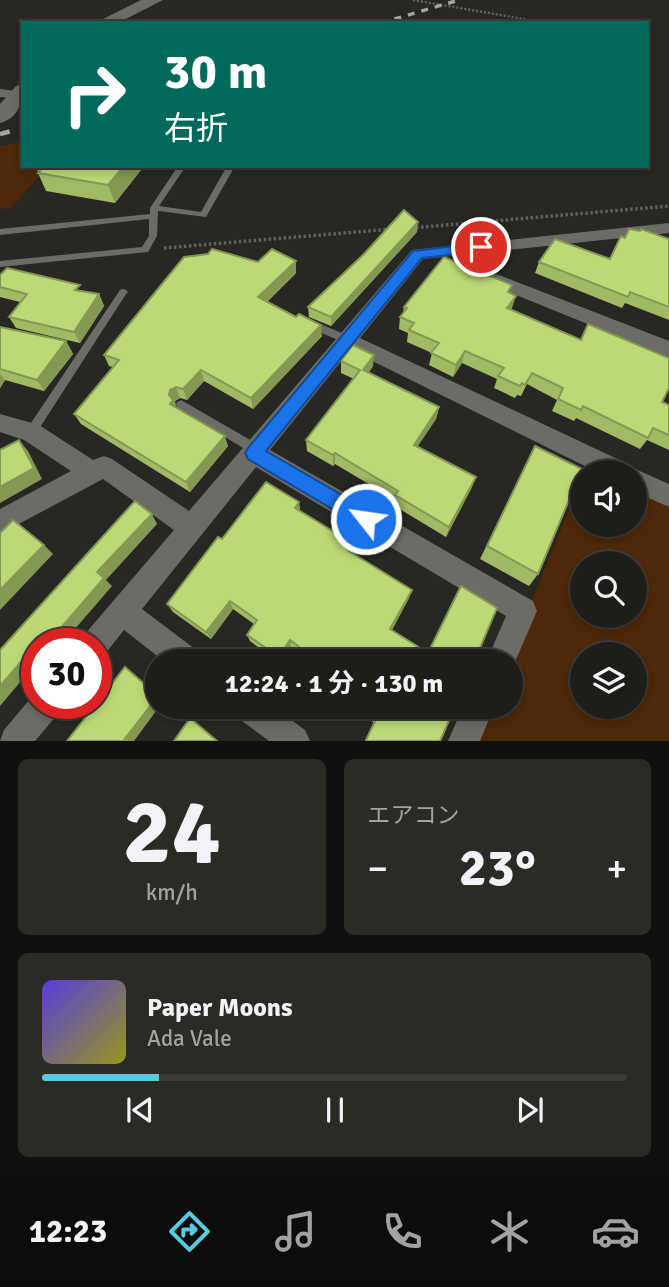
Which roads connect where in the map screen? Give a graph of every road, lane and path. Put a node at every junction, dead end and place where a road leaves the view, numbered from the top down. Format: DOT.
graph roads {
  1 [pos="155,0"];
  2 [pos="413,0"];
  3 [pos="108,21"];
  4 [pos="537,21"];
  5 [pos="14,93"];
  6 [pos="0,117"];
  7 [pos="181,168"];
  8 [pos="230,168"];
  9 [pos="669,206"];
  10 [pos="154,212"];
  11 [pos="406,228"];
  12 [pos="393,229"];
  13 [pos="669,229"];
  14 [pos="637,231"];
  15 [pos="0,232"];
  16 [pos="669,242"];
  17 [pos="145,250"];
  18 [pos="429,253"];
  19 [pos="0,264"];
  20 [pos="122,292"];
  21 [pos="300,320"];
  22 [pos="347,340"];
  23 [pos="73,348"];
  24 [pos="669,349"];
  25 [pos="85,351"];
  26 [pos="181,405"];
  27 [pos="0,423"];
  28 [pos="31,432"];
  29 [pos="255,452"];
  30 [pos="595,460"];
  31 [pos="92,472"];
  32 [pos="647,486"];
  33 [pos="669,496"];
  34 [pos="0,522"];
  35 [pos="192,528"];
  36 [pos="122,611"];
  37 [pos="108,628"];
  38 [pos="172,649"];
  39 [pos="506,649"];
  40 [pos="33,719"];
  41 [pos="265,719"];
  42 [pos="474,719"];
  43 [pos="15,741"];
  44 [pos="295,741"];
  45 [pos="464,741"];
  1 -- 3 [label="main road"];
  2 -- 4 [label="path"];
  5 -- 6 [label="main road"];
  7 -- 10 [label="lane"];
  8 -- 10 [label="lane"];
  9 -- 11 [label="path"];
  10 -- 15 [label="lane"];
  10 -- 17 [label="lane"];
  12 -- 17 [label="path"];
  13 -- 14 [label="street"];
  14 -- 16 [label="street"];
  14 -- 18 [label="street"];
  17 -- 19 [label="lane"];
  18 -- 22 [label="street"];
  18 -- 24 [label="street"];
  20 -- 25 [label="lane"];
  21 -- 22 [label="lane"];
  22 -- 29 [label="street"];
  22 -- 30 [label="street"];
  23 -- 25 [label="lane"];
  25 -- 28 [label="lane"];
  26 -- 29 [label="lane"];
  27 -- 28 [label="street"];
  28 -- 31 [label="street"];
  29 -- 35 [label="street"];
  29 -- 39 [label="street"];
  31 -- 34 [label="street"];
  31 -- 35 [label="street"];
  32 -- 33 [label="street"];
  35 -- 36 [label="street"];
  36 -- 37 [label="street"];
  36 -- 38 [label="street"];
  40 -- 43 [label="street"];
  41 -- 44 [label="street"];
  42 -- 45 [label="street"];
}
